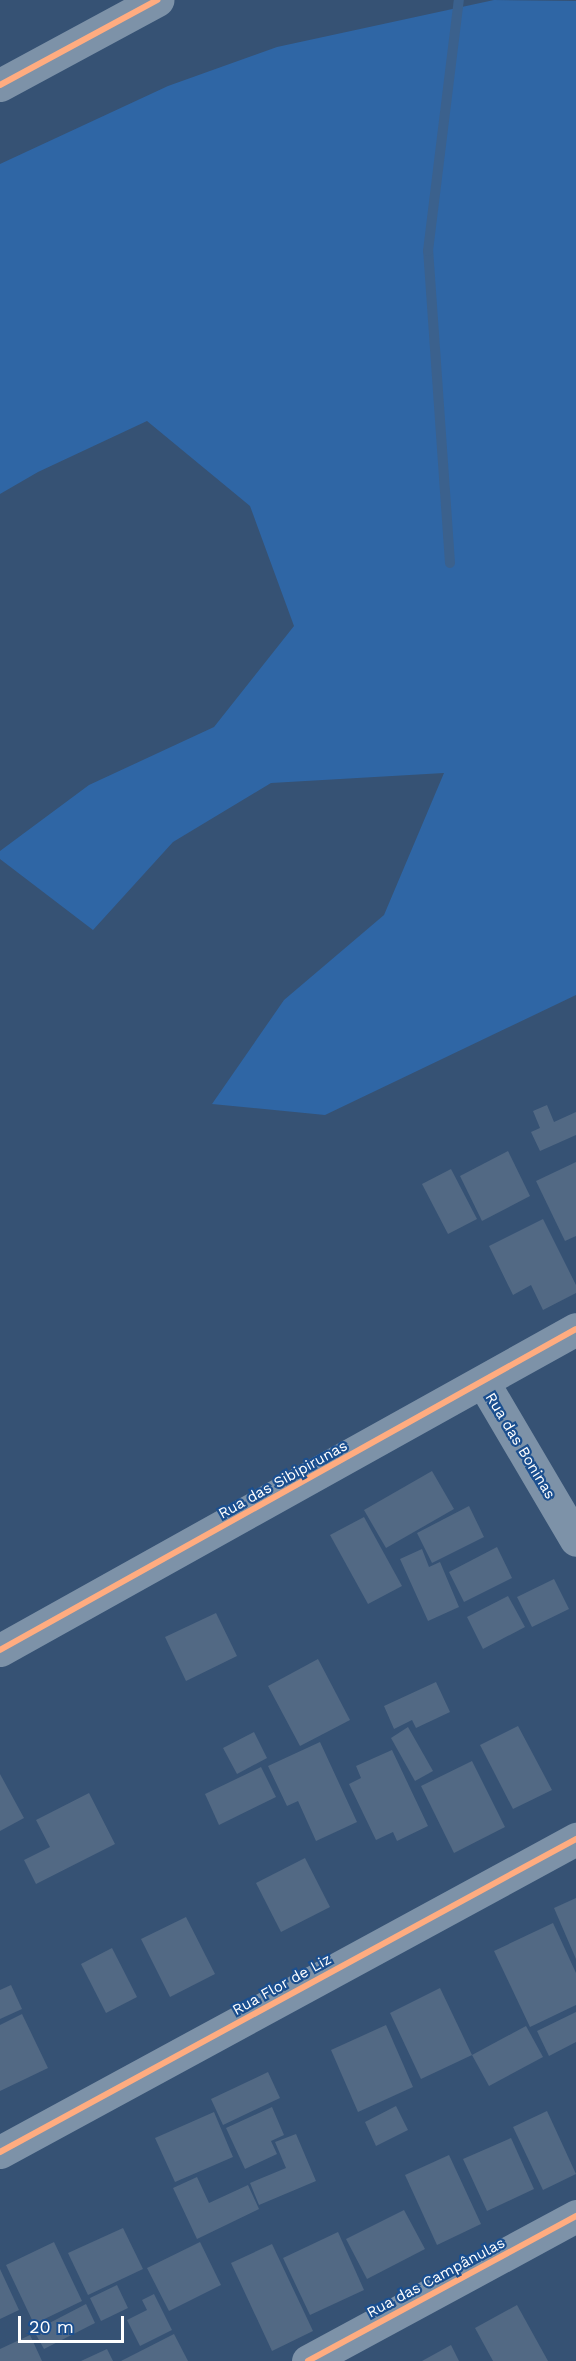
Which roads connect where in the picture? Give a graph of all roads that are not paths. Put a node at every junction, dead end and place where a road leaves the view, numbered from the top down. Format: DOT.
graph roads {
  1 [pos="157,0"];
  2 [pos="0,85"];
  3 [pos="576,1329"];
  4 [pos="483,1382"];
  5 [pos="576,1540"];
  6 [pos="0,1650"];
  7 [pos="576,1839"];
  8 [pos="0,2152"];
  9 [pos="576,2216"];
  10 [pos="308,2361"];
  1 -- 2 [label="street"];
  3 -- 4 [label="street, Rua das Sibipirunas"];
  4 -- 5 [label="street, Rua das Boninas"];
  4 -- 6 [label="street, Rua das Sibipirunas"];
  7 -- 8 [label="street, Rua Flor de Liz"];
  9 -- 10 [label="street, Rua das Campânulas"];
}
